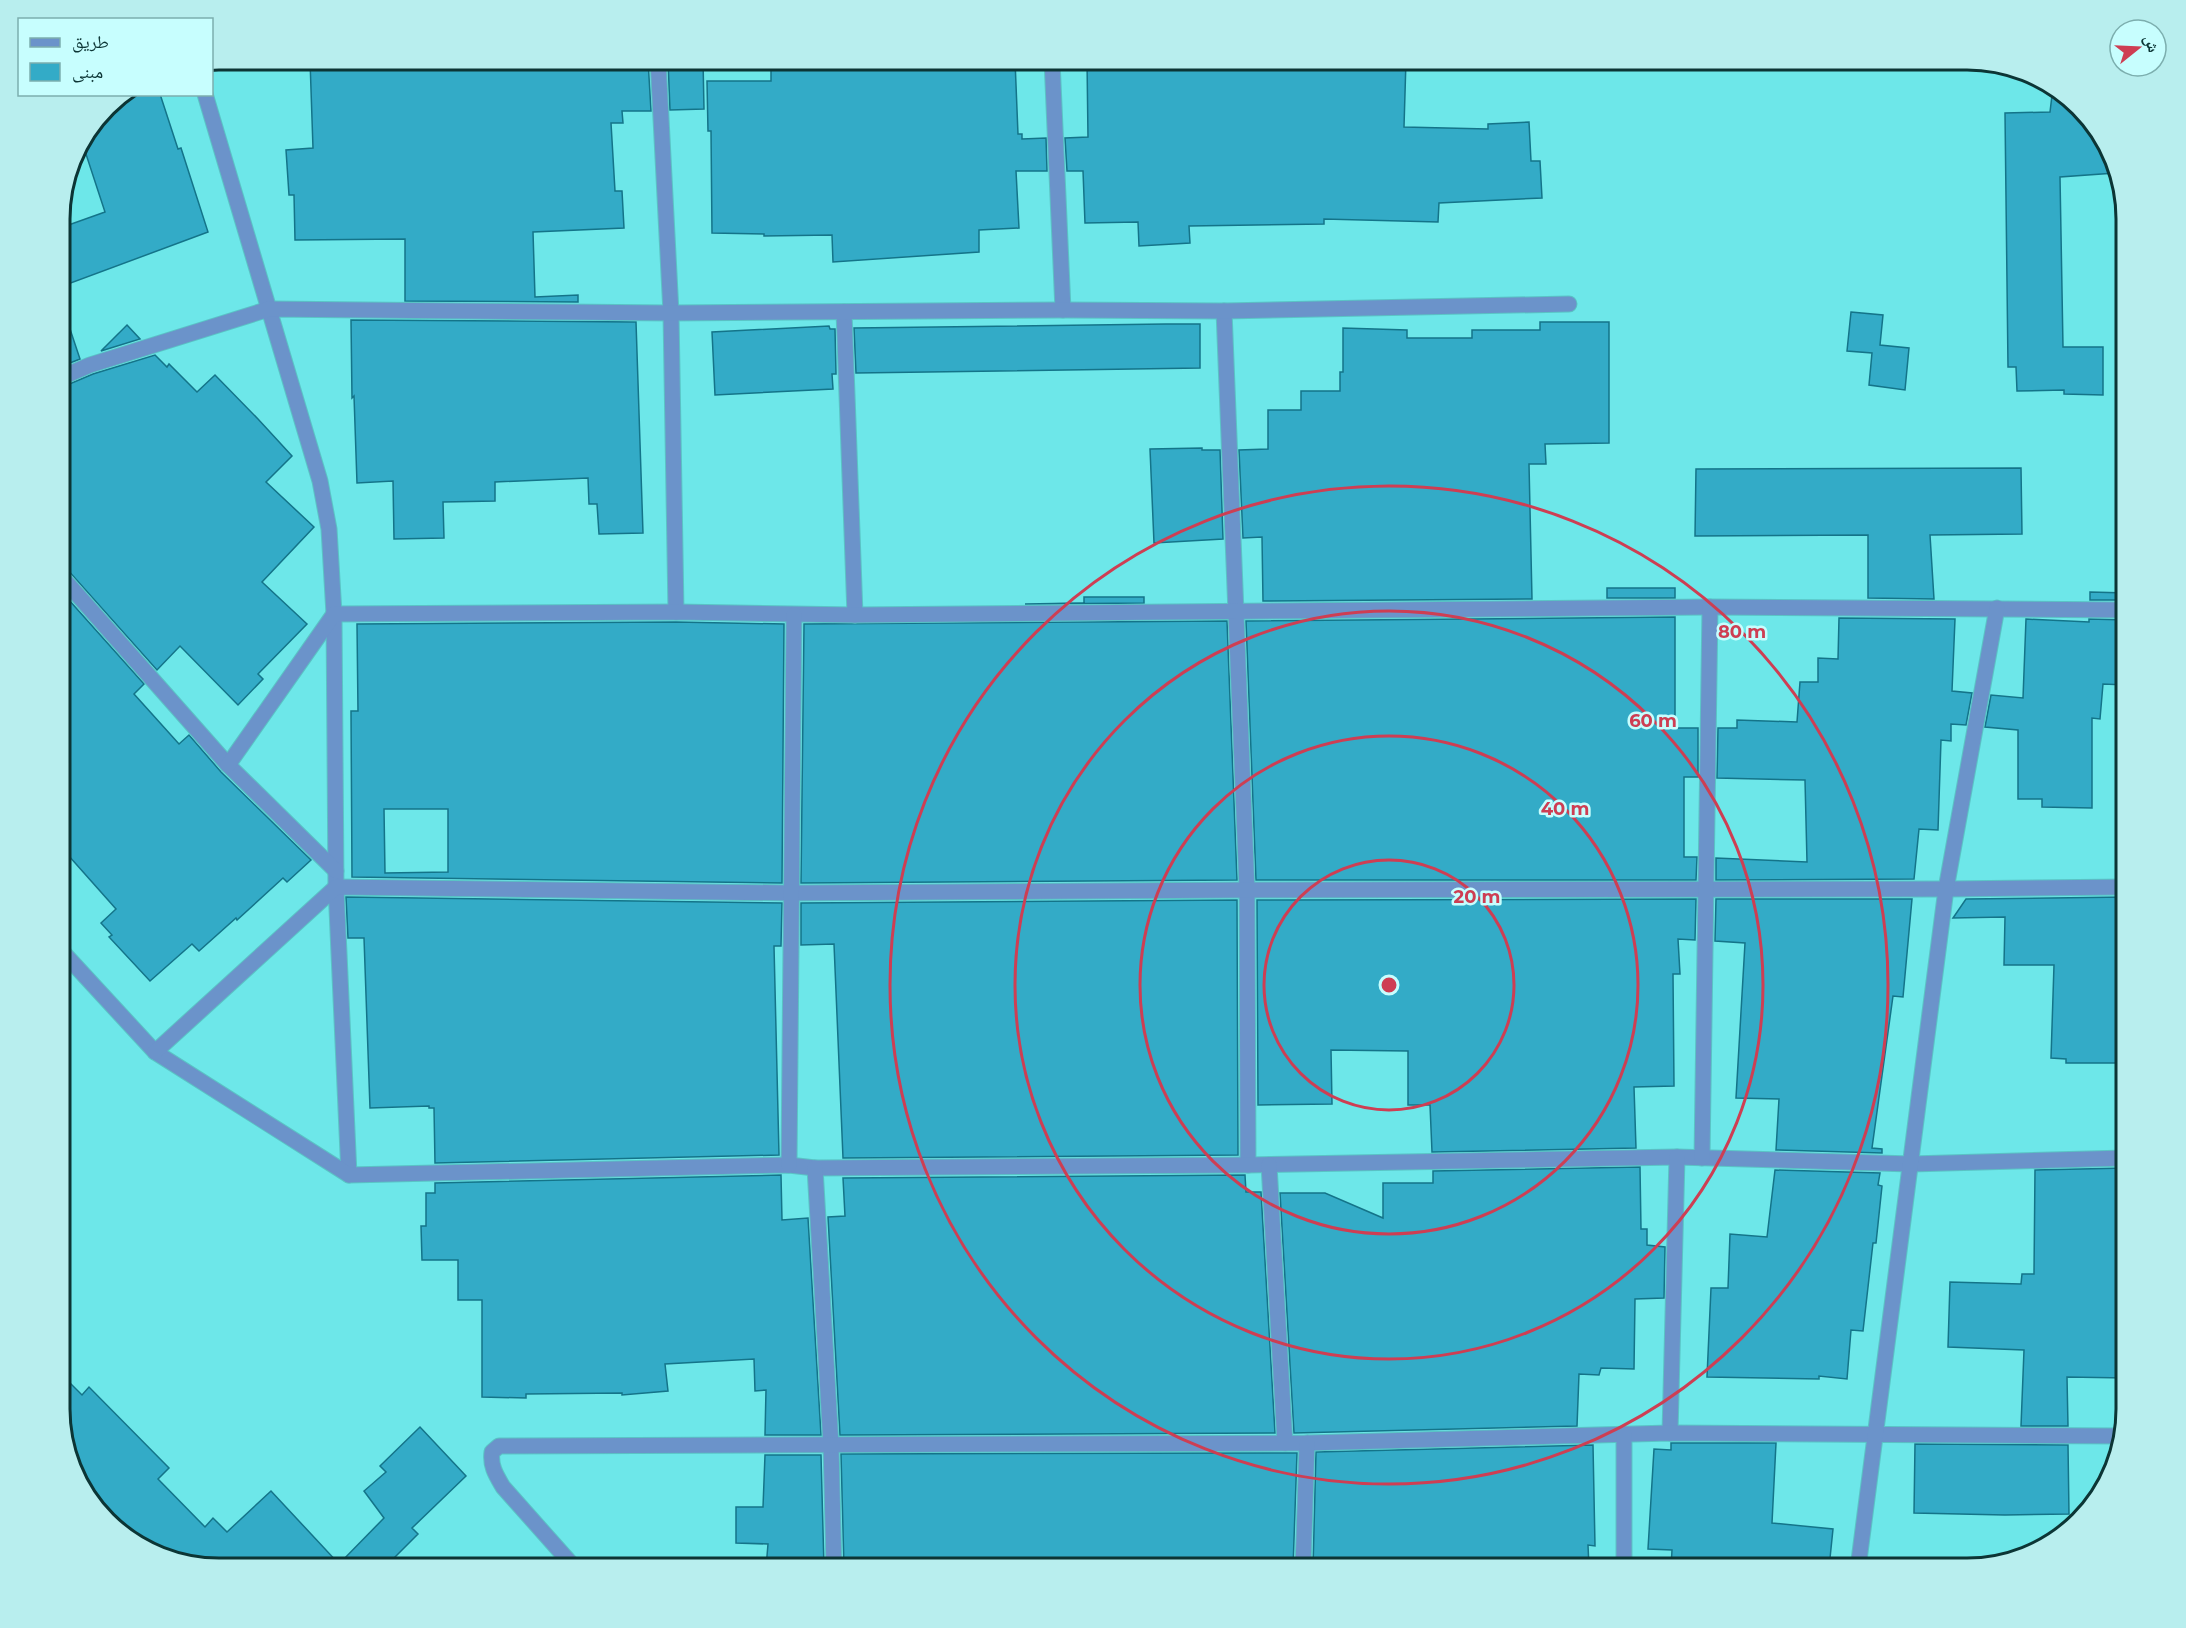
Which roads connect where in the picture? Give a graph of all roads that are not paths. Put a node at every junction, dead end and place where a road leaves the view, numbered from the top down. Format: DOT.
graph roads {
  1 [pos="659,70"];
  2 [pos="1052,70"];
  3 [pos="206,96"];
  4 [pos="1569,304"];
  5 [pos="269,309"];
  6 [pos="1063,310"];
  7 [pos="1224,310"];
  8 [pos="844,312"];
  9 [pos="671,313"];
  10 [pos="71,373"];
  11 [pos="71,587"];
  12 [pos="1710,607"];
  13 [pos="1997,608"];
  14 [pos="2115,610"];
  15 [pos="676,612"];
  16 [pos="1237,613"];
  17 [pos="334,614"];
  18 [pos="794,615"];
  19 [pos="855,615"];
  20 [pos="228,765"];
  21 [pos="336,879"];
  22 [pos="2115,886"];
  23 [pos="1705,889"];
  24 [pos="1946,889"];
  25 [pos="1247,890"];
  26 [pos="791,893"];
  27 [pos="71,961"];
  28 [pos="155,1052"];
  29 [pos="1677,1157"];
  30 [pos="1702,1158"];
  31 [pos="2115,1158"];
  32 [pos="1911,1164"];
  33 [pos="789,1165"];
  34 [pos="1248,1165"];
  35 [pos="1269,1165"];
  36 [pos="815,1168"];
  37 [pos="349,1175"];
  38 [pos="1670,1433"];
  39 [pos="1624,1434"];
  40 [pos="1875,1434"];
  41 [pos="2112,1436"];
  42 [pos="1285,1443"];
  43 [pos="1307,1443"];
  44 [pos="831,1445"];
  45 [pos="565,1558"];
  46 [pos="834,1558"];
  47 [pos="1303,1558"];
  48 [pos="1624,1558"];
  49 [pos="1859,1558"];
  1 -- 9 [label="street"];
  2 -- 6 [label="street"];
  3 -- 5 [label="street"];
  4 -- 7 [label="street"];
  5 -- 9 [label="street"];
  5 -- 10 [label="street"];
  5 -- 17 [label="street"];
  6 -- 7 [label="street"];
  6 -- 8 [label="street"];
  7 -- 16 [label="street"];
  8 -- 9 [label="street"];
  8 -- 19 [label="street"];
  9 -- 15 [label="street"];
  11 -- 20 [label="street"];
  12 -- 13 [label="street"];
  12 -- 16 [label="street"];
  12 -- 23 [label="street"];
  13 -- 14 [label="street"];
  13 -- 24 [label="street"];
  15 -- 17 [label="street"];
  15 -- 18 [label="street"];
  16 -- 19 [label="street"];
  16 -- 25 [label="street"];
  17 -- 20 [label="street"];
  17 -- 21 [label="street"];
  18 -- 19 [label="street"];
  18 -- 26 [label="street"];
  20 -- 21 [label="street"];
  21 -- 26 [label="street"];
  21 -- 28 [label="street"];
  21 -- 37 [label="street"];
  22 -- 24 [label="street"];
  23 -- 24 [label="street"];
  23 -- 25 [label="street"];
  23 -- 30 [label="street"];
  24 -- 32 [label="street"];
  25 -- 26 [label="street"];
  25 -- 34 [label="street"];
  26 -- 33 [label="street"];
  27 -- 28 [label="street"];
  28 -- 37 [label="street"];
  29 -- 30 [label="street"];
  29 -- 35 [label="street"];
  29 -- 38 [label="street"];
  30 -- 32 [label="street"];
  31 -- 32 [label="street"];
  32 -- 40 [label="street"];
  33 -- 36 [label="street"];
  33 -- 37 [label="street"];
  34 -- 35 [label="street"];
  34 -- 36 [label="street"];
  35 -- 42 [label="street"];
  36 -- 44 [label="street"];
  38 -- 39 [label="street"];
  38 -- 40 [label="street"];
  39 -- 43 [label="street"];
  39 -- 48 [label="street"];
  40 -- 41 [label="street"];
  40 -- 49 [label="street"];
  42 -- 43 [label="street"];
  42 -- 44 [label="street"];
  43 -- 47 [label="street"];
  44 -- 45 [label="street"];
  44 -- 46 [label="street"];
}
